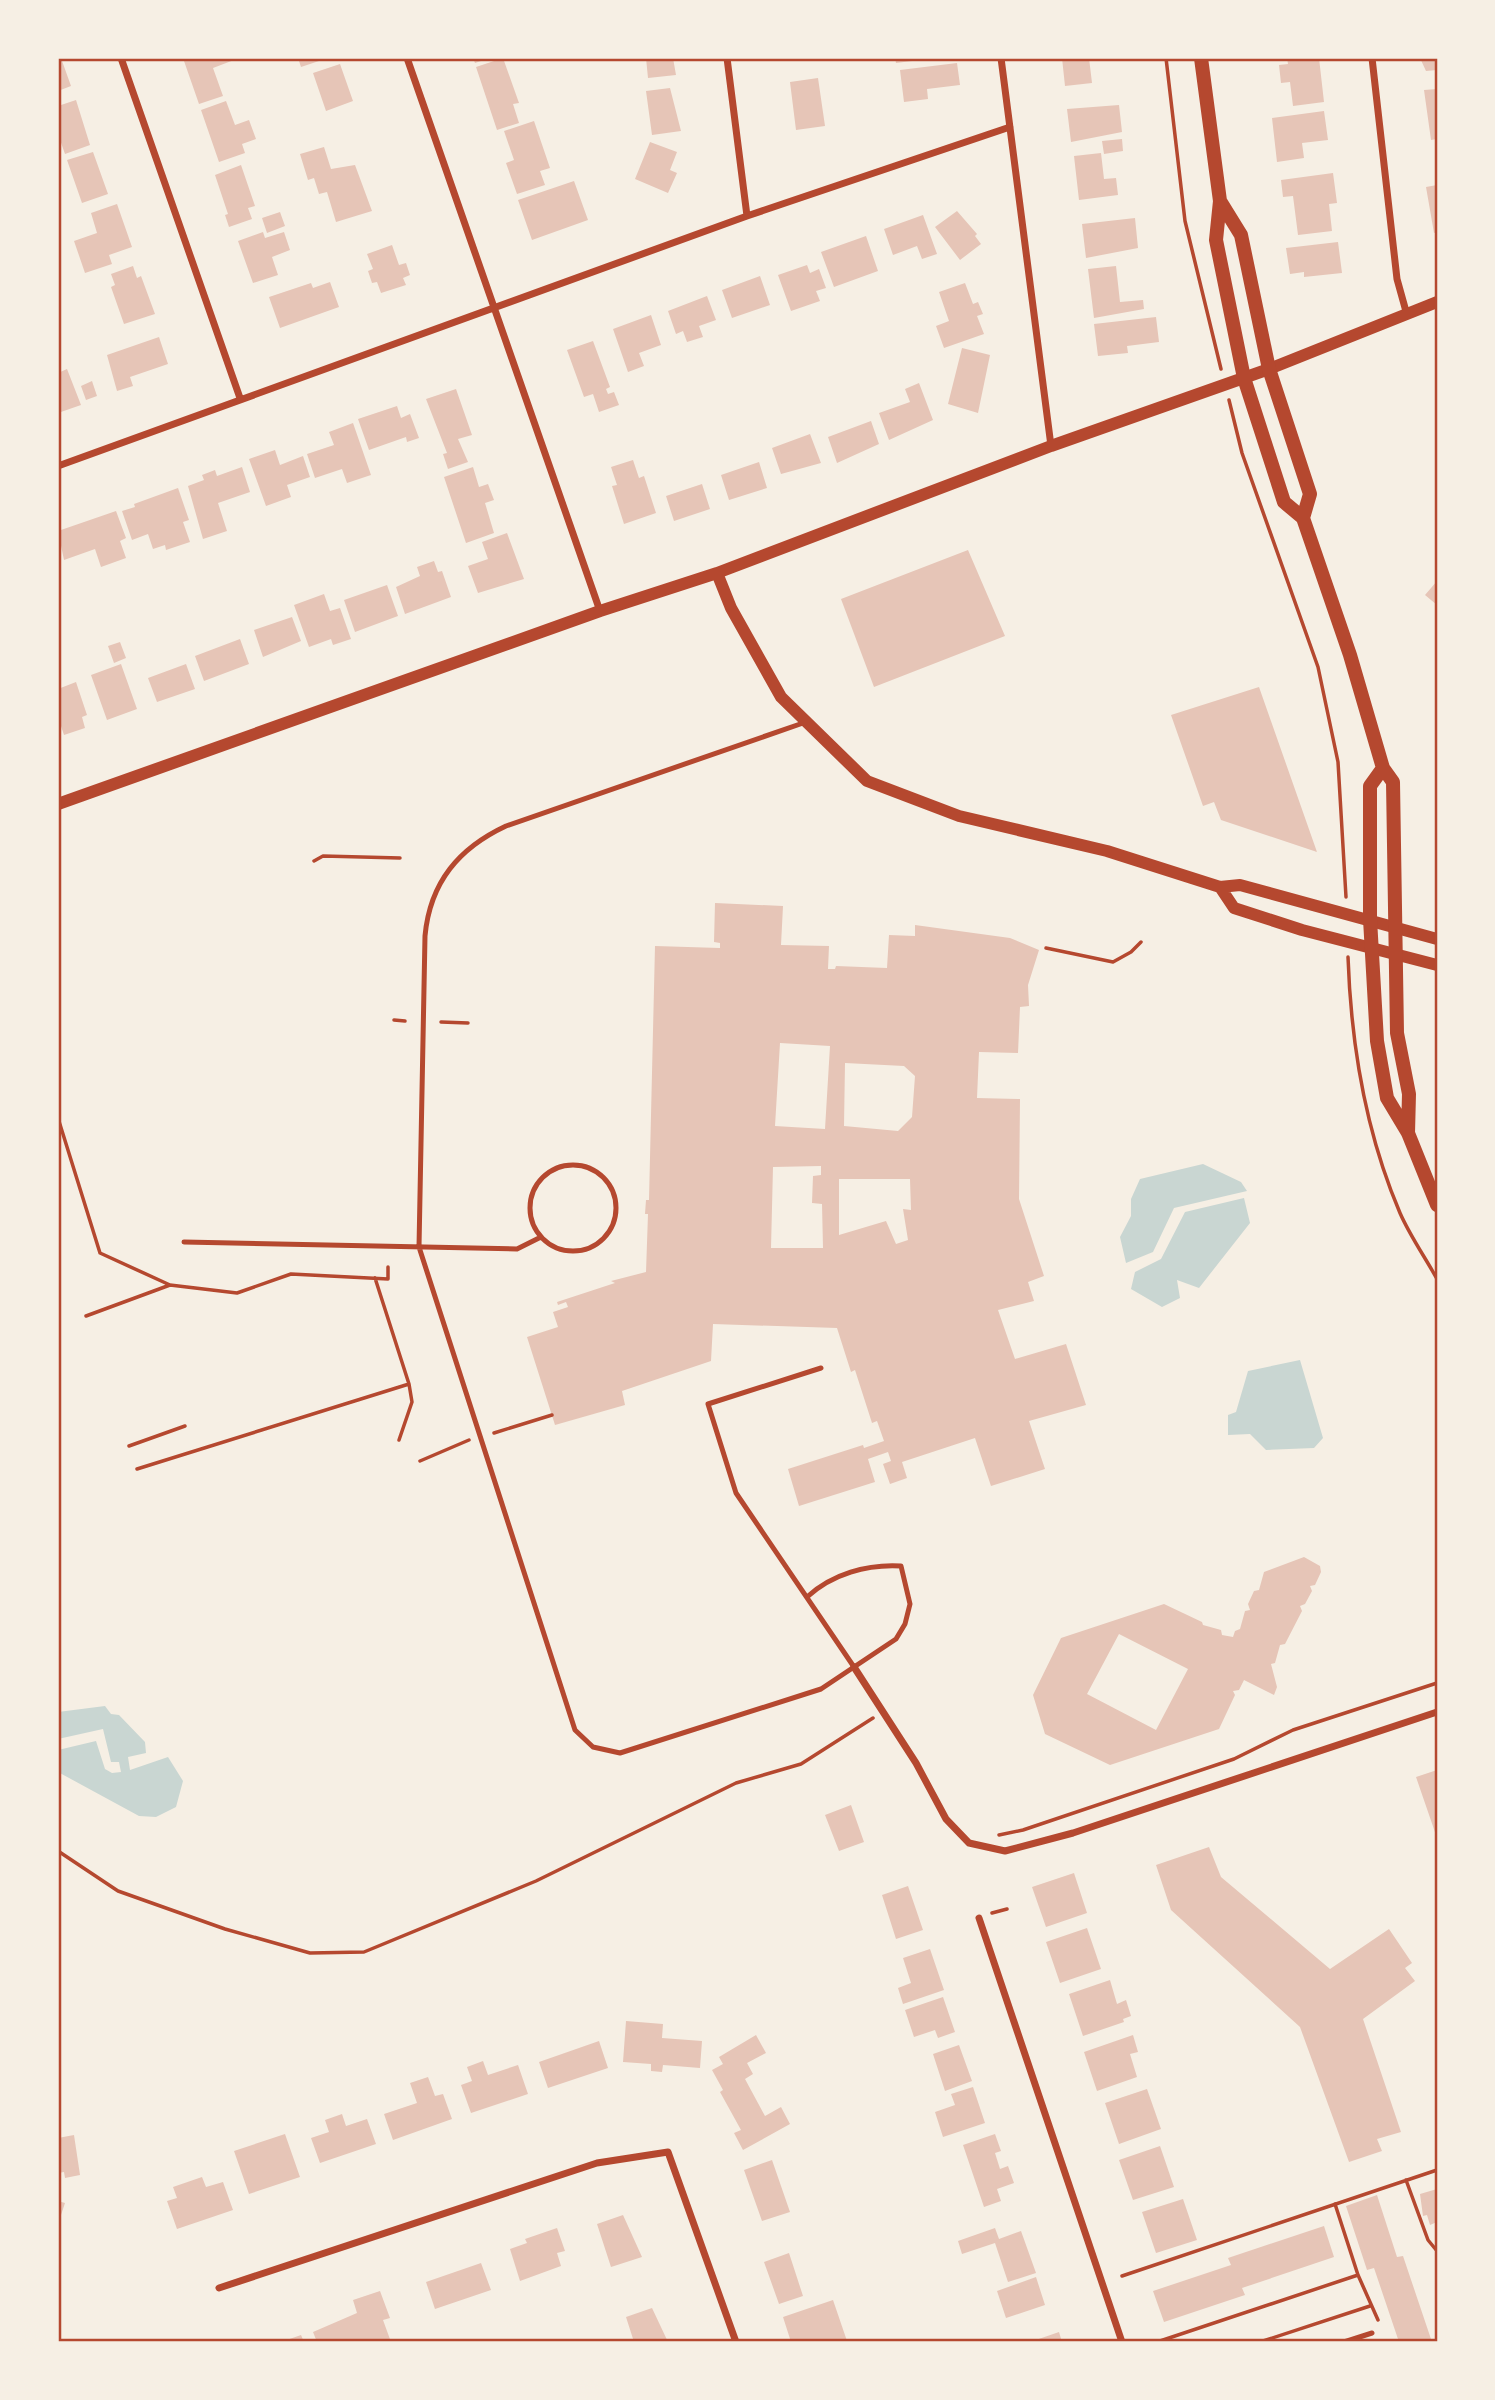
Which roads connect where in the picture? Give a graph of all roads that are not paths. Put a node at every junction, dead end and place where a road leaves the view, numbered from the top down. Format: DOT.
graph roads {
  1 [pos="121,58"];
  2 [pos="407,58"];
  3 [pos="727,58"];
  4 [pos="1001,58"];
  5 [pos="1201,58"];
  6 [pos="1372,58"];
  7 [pos="1010,127"];
  8 [pos="1220,201"];
  9 [pos="747,216"];
  10 [pos="1437,302"];
  11 [pos="494,310"];
  12 [pos="1408,315"];
  13 [pos="1269,369"];
  14 [pos="1244,378"];
  15 [pos="240,398"];
  16 [pos="1051,446"];
  17 [pos="58,466"];
  18 [pos="1303,518"];
  19 [pos="717,573"];
  20 [pos="600,611"];
  21 [pos="806,722"];
  22 [pos="1383,768"];
  23 [pos="58,804"];
  24 [pos="1220,887"];
  25 [pos="1370,919"];
  26 [pos="1396,927"];
  27 [pos="1437,939"];
  28 [pos="1371,947"];
  29 [pos="1396,955"];
  30 [pos="1437,965"];
  31 [pos="1408,1133"];
  32 [pos="1437,1205"];
  33 [pos="541,1237"];
  34 [pos="184,1242"];
  35 [pos="419,1247"];
  36 [pos="821,1368"];
  37 [pos="807,1597"];
  38 [pos="854,1667"];
  39 [pos="1437,1712"];
  40 [pos="979,1918"];
  41 [pos="219,2288"];
  42 [pos="1371,2333"];
  43 [pos="736,2342"];
  44 [pos="1122,2342"];
  45 [pos="1344,2342"];
  1 -- 15 [label="street"];
  2 -- 11 [label="street"];
  3 -- 9 [label="street"];
  4 -- 7 [label="street"];
  5 -- 8 [label="main road"];
  6 -- 12 [label="street"];
  7 -- 9 [label="street"];
  7 -- 16 [label="street"];
  8 -- 13 [label="main road"];
  8 -- 14 [label="main road"];
  9 -- 11 [label="street"];
  10 -- 12 [label="street"];
  11 -- 15 [label="street"];
  11 -- 20 [label="street"];
  12 -- 13 [label="street"];
  13 -- 14 [label="street"];
  13 -- 18 [label="main road"];
  14 -- 16 [label="street"];
  14 -- 18 [label="main road"];
  15 -- 17 [label="street"];
  16 -- 19 [label="street"];
  18 -- 22 [label="main road"];
  19 -- 20 [label="street"];
  19 -- 21 [label="street"];
  20 -- 23 [label="street"];
  21 -- 24 [label="street"];
  21 -- 35 [label="lane"];
  22 -- 25 [label="main road"];
  22 -- 26 [label="main road"];
  24 -- 25 [label="street"];
  24 -- 28 [label="street"];
  25 -- 26 [label="street"];
  25 -- 28 [label="main road"];
  26 -- 27 [label="street"];
  26 -- 29 [label="main road"];
  28 -- 29 [label="street"];
  28 -- 31 [label="main road"];
  29 -- 30 [label="street"];
  29 -- 31 [label="main road"];
  31 -- 32 [label="main road"];
  33 -- 33 [label="lane"];
  33 -- 35 [label="lane"];
  34 -- 35 [label="lane"];
  35 -- 38 [label="lane"];
  36 -- 37 [label="lane"];
  37 -- 38 [label="lane"];
  37 -- 38 [label="lane"];
  38 -- 39 [label="street"];
  40 -- 44 [label="street"];
  41 -- 43 [label="street"];
  42 -- 45 [label="lane"];
}
